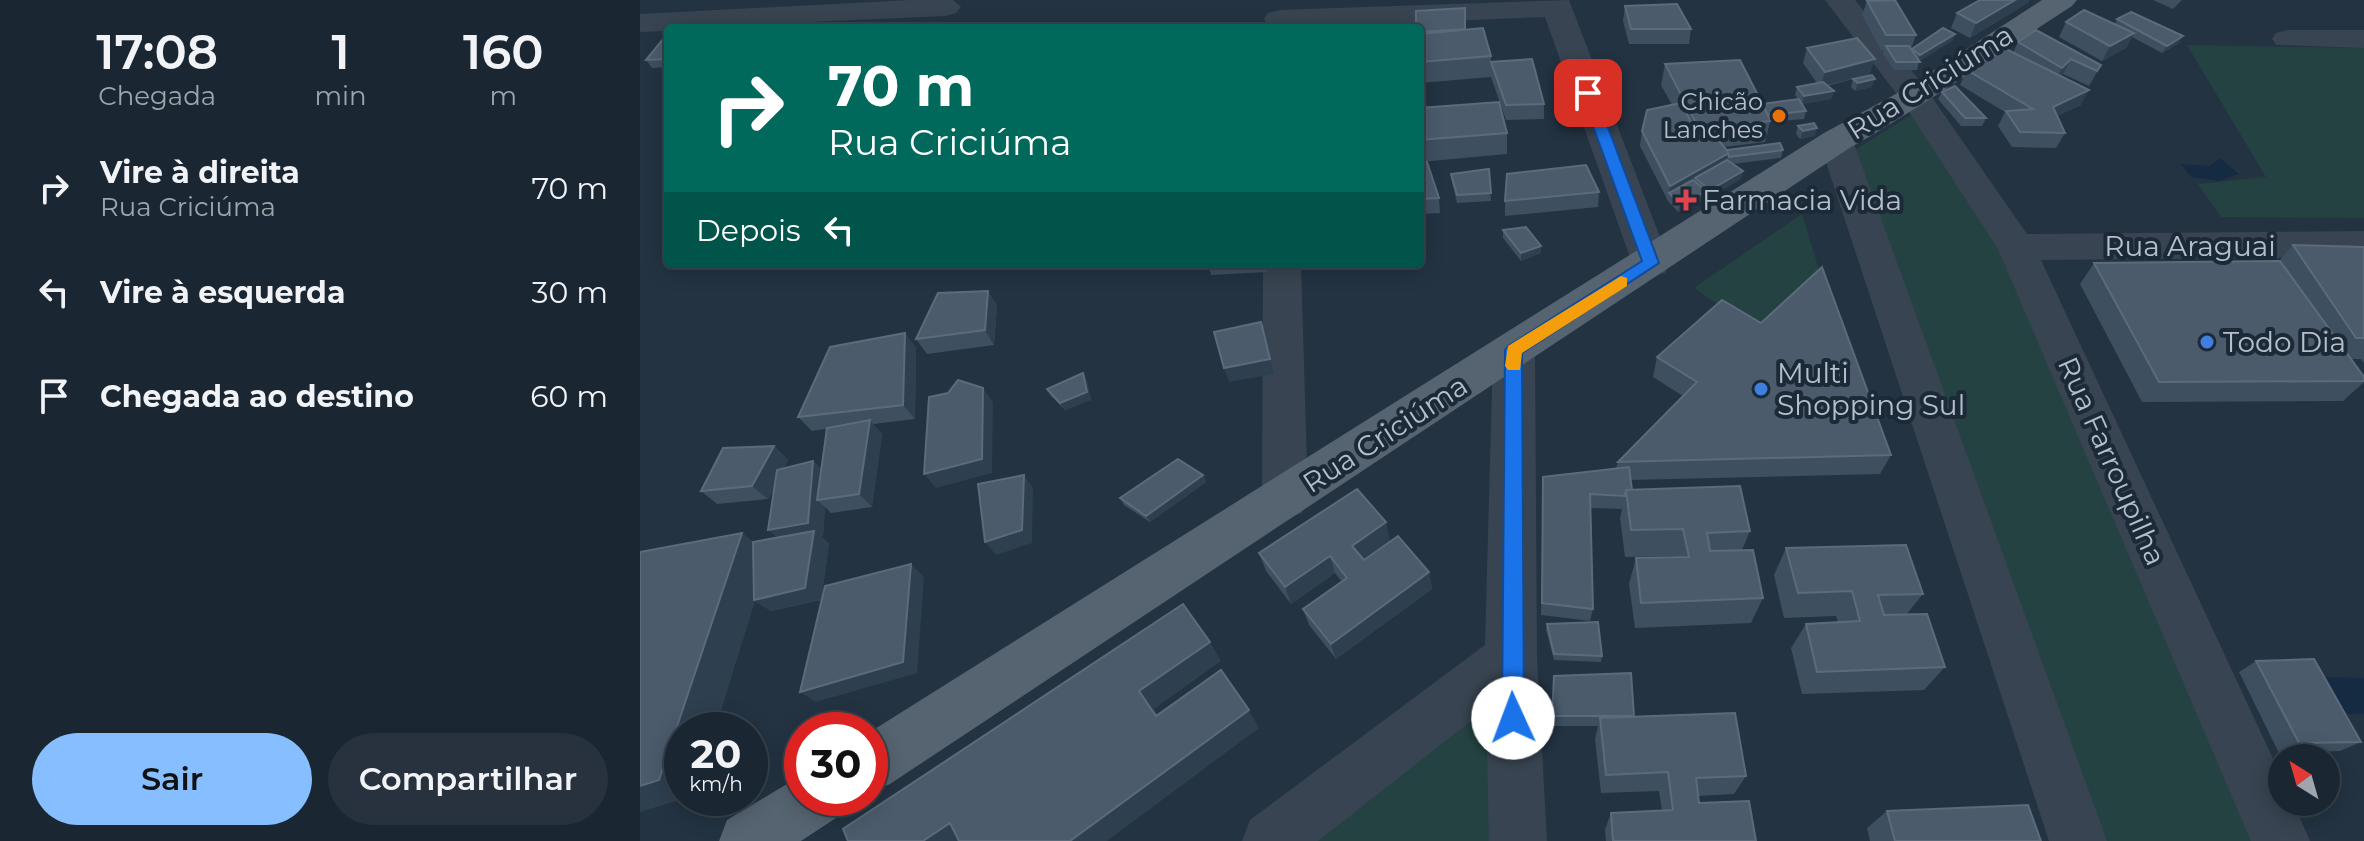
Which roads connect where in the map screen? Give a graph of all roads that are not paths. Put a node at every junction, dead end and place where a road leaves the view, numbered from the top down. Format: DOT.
graph roads {
  1 [pos="1840,0"];
  2 [pos="2062,0"];
  3 [pos="1556,4"];
  4 [pos="946,7"];
  5 [pos="1280,16"];
  6 [pos="640,23"];
  7 [pos="2287,39"];
  8 [pos="2364,39"];
  9 [pos="1915,97"];
  10 [pos="1836,141"];
  11 [pos="2364,244"];
  12 [pos="2016,247"];
  13 [pos="1651,263"];
  14 [pos="1282,268"];
  15 [pos="1514,350"];
  16 [pos="1285,499"];
  17 [pos="1511,657"];
  18 [pos="888,753"];
  19 [pos="788,816"];
  20 [pos="748,841"];
  21 [pos="1271,841"];
  22 [pos="1518,841"];
  23 [pos="2078,841"];
  24 [pos="2281,841"];
  1 -- 9 [label="street, Rua Farroupilha"];
  2 -- 9 [label="main road, Rua Criciúma"];
  3 -- 5 [label="street"];
  3 -- 13 [label="street"];
  4 -- 6 [label="street"];
  7 -- 8 [label="street"];
  9 -- 10 [label="main road, Rua Criciúma"];
  9 -- 12 [label="street, Rua Farroupilha"];
  10 -- 13 [label="main road, Rua Criciúma"];
  10 -- 23 [label="street"];
  11 -- 12 [label="street, Rua Araguai"];
  12 -- 24 [label="street, Rua Farroupilha"];
  13 -- 15 [label="main road, Rua Criciúma"];
  14 -- 16 [label="street"];
  15 -- 16 [label="main road, Rua Criciúma"];
  15 -- 17 [label="street"];
  16 -- 18 [label="main road, Rua Criciúma"];
  17 -- 21 [label="street"];
  17 -- 22 [label="street"];
  19 -- 20 [label="main road"];
}
